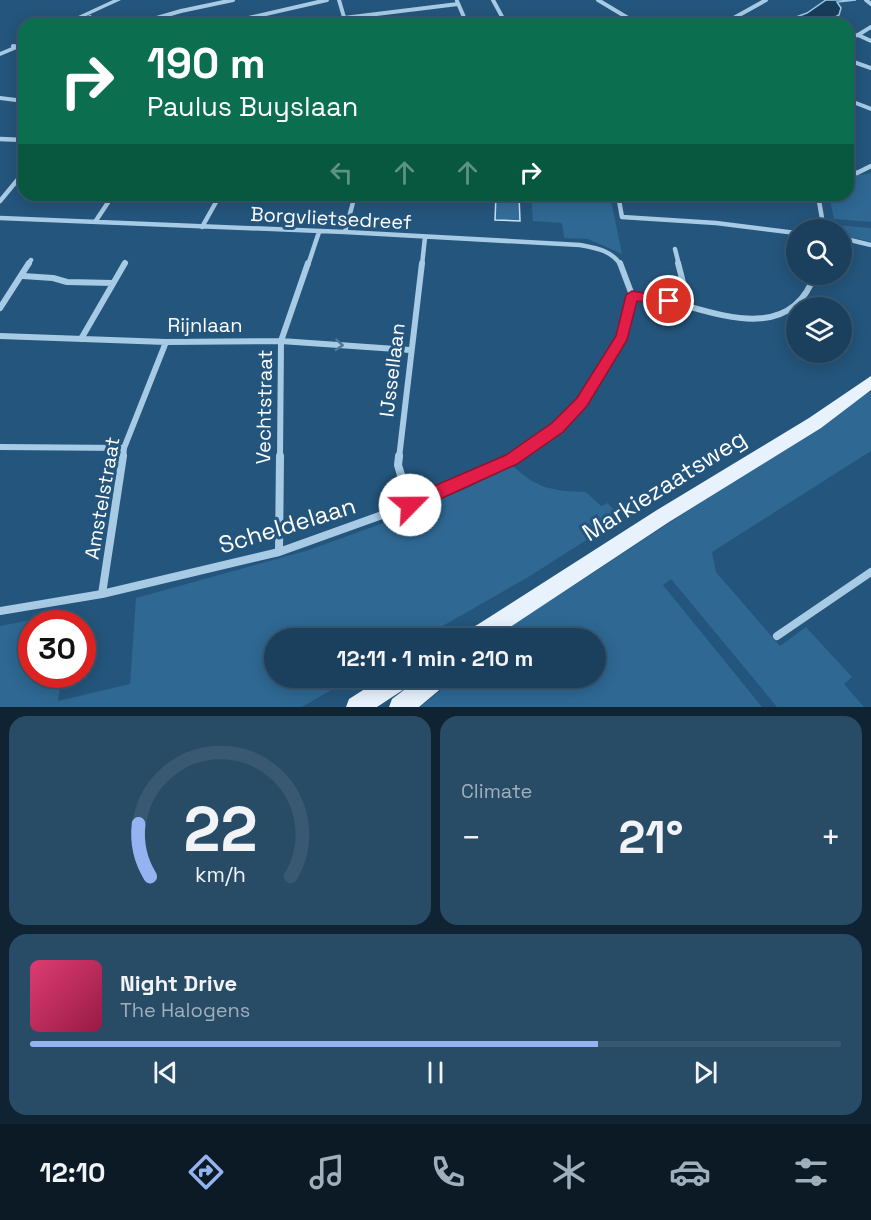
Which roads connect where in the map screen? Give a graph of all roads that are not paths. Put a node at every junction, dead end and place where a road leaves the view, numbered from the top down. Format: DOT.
graph roads {
  1 [pos="118,0"];
  2 [pos="233,0"];
  3 [pos="327,0"];
  4 [pos="339,0"];
  5 [pos="493,0"];
  6 [pos="598,0"];
  7 [pos="766,0"];
  8 [pos="866,0"];
  9 [pos="458,2"];
  10 [pos="871,4"];
  11 [pos="78,18"];
  12 [pos="157,18"];
  13 [pos="242,18"];
  14 [pos="344,18"];
  15 [pos="465,18"];
  16 [pos="503,18"];
  17 [pos="628,18"];
  18 [pos="734,18"];
  19 [pos="871,27"];
  20 [pos="869,33"];
  21 [pos="858,35"];
  22 [pos="854,36"];
  23 [pos="871,41"];
  24 [pos="18,47"];
  25 [pos="0,52"];
  26 [pos="854,62"];
  27 [pos="871,68"];
  28 [pos="1,100"];
  29 [pos="18,101"];
  30 [pos="854,102"];
  31 [pos="871,109"];
  32 [pos="0,139"];
  33 [pos="18,140"];
  34 [pos="871,166"];
  35 [pos="854,172"];
  36 [pos="18,179"];
  37 [pos="0,201"];
  38 [pos="110,201"];
  39 [pos="217,201"];
  40 [pos="353,201"];
  41 [pos="619,201"];
  42 [pos="819,201"];
  43 [pos="0,218"];
  44 [pos="822,219"];
  45 [pos="95,222"];
  46 [pos="202,226"];
  47 [pos="319,232"];
  48 [pos="345,232"];
  49 [pos="786,232"];
  50 [pos="425,237"];
  51 [pos="852,240"];
  52 [pos="871,245"];
  53 [pos="675,249"];
  54 [pos="31,260"];
  55 [pos="125,263"];
  56 [pos="23,276"];
  57 [pos="113,283"];
  58 [pos="809,285"];
  59 [pos="632,295"];
  60 [pos="676,303"];
  61 [pos="0,308"];
  62 [pos="0,336"];
  63 [pos="81,339"];
  64 [pos="281,341"];
  65 [pos="166,342"];
  66 [pos="410,350"];
  67 [pos="871,382"];
  68 [pos="0,447"];
  69 [pos="124,448"];
  70 [pos="410,505"];
  71 [pos="279,552"];
  72 [pos="871,572"];
  73 [pos="102,594"];
  74 [pos="0,611"];
  75 [pos="491,628"];
  76 [pos="777,636"];
  77 [pos="386,688"];
  78 [pos="425,688"];
  79 [pos="357,707"];
  80 [pos="400,707"];
  1 -- 11 [label="street"];
  2 -- 12 [label="street"];
  3 -- 13 [label="street"];
  4 -- 14 [label="street"];
  5 -- 16 [label="street"];
  6 -- 17 [label="street"];
  7 -- 18 [label="street"];
  8 -- 10 [label="street"];
  9 -- 14 [label="street"];
  9 -- 15 [label="street"];
  19 -- 20 [label="street"];
  20 -- 21 [label="street"];
  21 -- 22 [label="street"];
  21 -- 23 [label="street"];
  24 -- 25 [label="street"];
  26 -- 27 [label="street"];
  28 -- 29 [label="street"];
  30 -- 31 [label="street"];
  32 -- 33 [label="street"];
  34 -- 35 [label="street"];
  36 -- 37 [label="street"];
  38 -- 45 [label="street"];
  39 -- 46 [label="street"];
  40 -- 48 [label="street"];
  41 -- 49 [label="street"];
  42 -- 44 [label="street"];
  43 -- 45 [label="street, Borgvlietsedreef"];
  45 -- 46 [label="street, Borgvlietsedreef"];
  46 -- 47 [label="street, Borgvlietsedreef"];
  47 -- 48 [label="street, Borgvlietsedreef"];
  47 -- 64 [label="street, Vechtstraat"];
  48 -- 50 [label="street, Borgvlietsedreef"];
  50 -- 59 [label="street, Borgvlietsedreef"];
  50 -- 66 [label="street, IJssellaan"];
  51 -- 52 [label="street"];
  53 -- 60 [label="street"];
  54 -- 56 [label="street"];
  55 -- 57 [label="street"];
  56 -- 57 [label="street"];
  56 -- 61 [label="street"];
  57 -- 63 [label="street"];
  58 -- 60 [label="street"];
  59 -- 60 [label="street"];
  59 -- 70 [label="street, Scheldelaan"];
  62 -- 63 [label="street, Rijnlaan"];
  63 -- 65 [label="street, Rijnlaan"];
  64 -- 65 [label="street, Rijnlaan"];
  64 -- 66 [label="street, Rijnlaan, one-way"];
  64 -- 71 [label="street, Vechtstraat"];
  65 -- 69 [label="street, Amstelstraat"];
  66 -- 70 [label="street, IJssellaan"];
  67 -- 75 [label="main road, Markiezaatsweg"];
  68 -- 69 [label="street"];
  69 -- 73 [label="street, Amstelstraat"];
  70 -- 71 [label="street, Scheldelaan"];
  71 -- 73 [label="street, Scheldelaan"];
  72 -- 76 [label="street"];
  73 -- 74 [label="street, Scheldelaan"];
  77 -- 79 [label="main road"];
  78 -- 80 [label="main road"];
}
